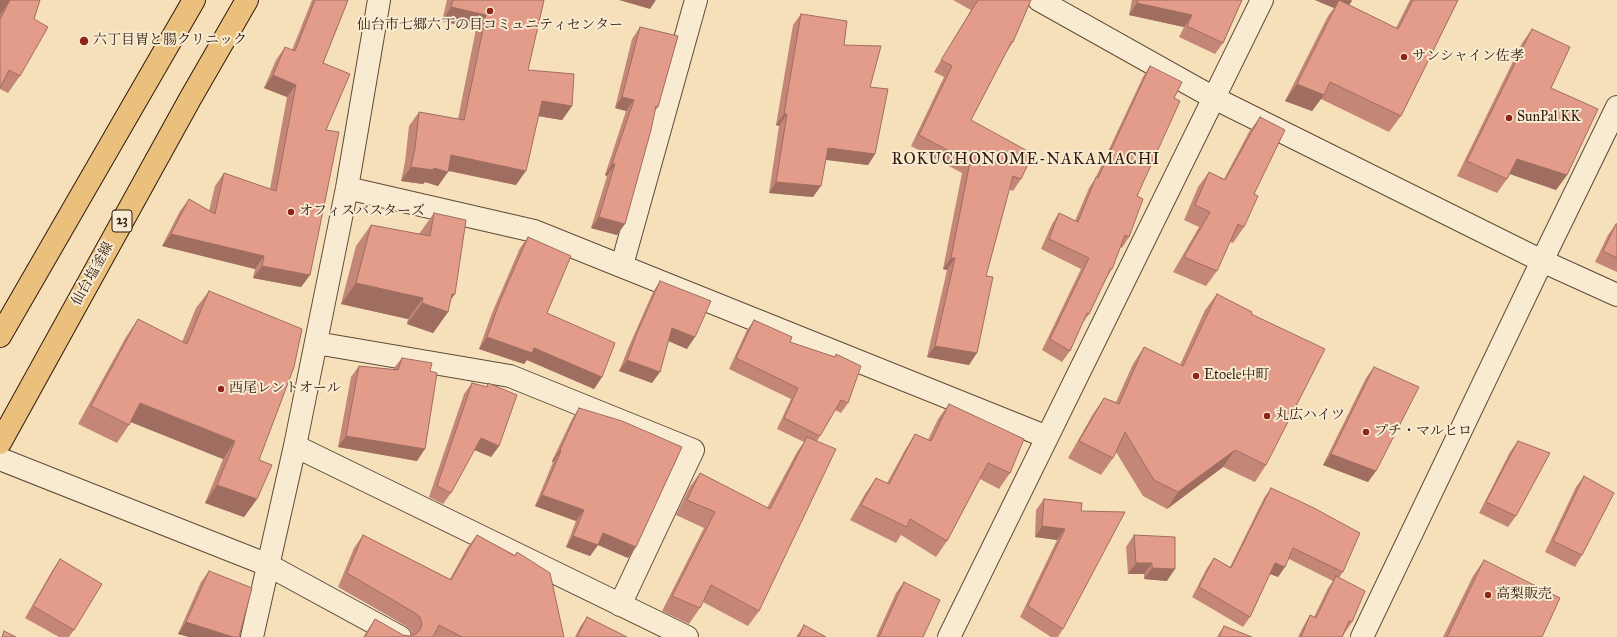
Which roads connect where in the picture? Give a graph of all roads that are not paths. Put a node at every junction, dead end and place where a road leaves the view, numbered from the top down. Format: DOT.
graph roads {
  1 [pos="194,0"];
  2 [pos="247,0"];
  3 [pos="379,0"];
  4 [pos="696,0"];
  5 [pos="1039,0"];
  6 [pos="1262,0"];
  7 [pos="1214,98"];
  8 [pos="1617,107"];
  9 [pos="347,188"];
  10 [pos="1542,261"];
  11 [pos="622,265"];
  12 [pos="1617,294"];
  13 [pos="0,336"];
  14 [pos="316,343"];
  15 [pos="1047,437"];
  16 [pos="0,443"];
  17 [pos="295,446"];
  18 [pos="0,459"];
  19 [pos="268,566"];
  20 [pos="620,605"];
  21 [pos="252,637"];
  22 [pos="400,637"];
  23 [pos="687,637"];
  24 [pos="949,637"];
  25 [pos="1362,637"];
  1 -- 13 [label="main road"];
  2 -- 16 [label="main road, 仙台塩釜線 / 23"];
  3 -- 9 [label="street"];
  4 -- 11 [label="street"];
  5 -- 7 [label="street"];
  6 -- 7 [label="street"];
  7 -- 10 [label="street"];
  7 -- 15 [label="street"];
  8 -- 10 [label="street"];
  9 -- 11 [label="street"];
  9 -- 14 [label="street"];
  10 -- 12 [label="street"];
  10 -- 25 [label="street"];
  11 -- 15 [label="street"];
  14 -- 17 [label="street"];
  14 -- 20 [label="street"];
  15 -- 24 [label="street"];
  17 -- 19 [label="street"];
  17 -- 20 [label="street"];
  18 -- 19 [label="street"];
  19 -- 21 [label="street"];
  19 -- 22 [label="street"];
  20 -- 23 [label="street"];
}
